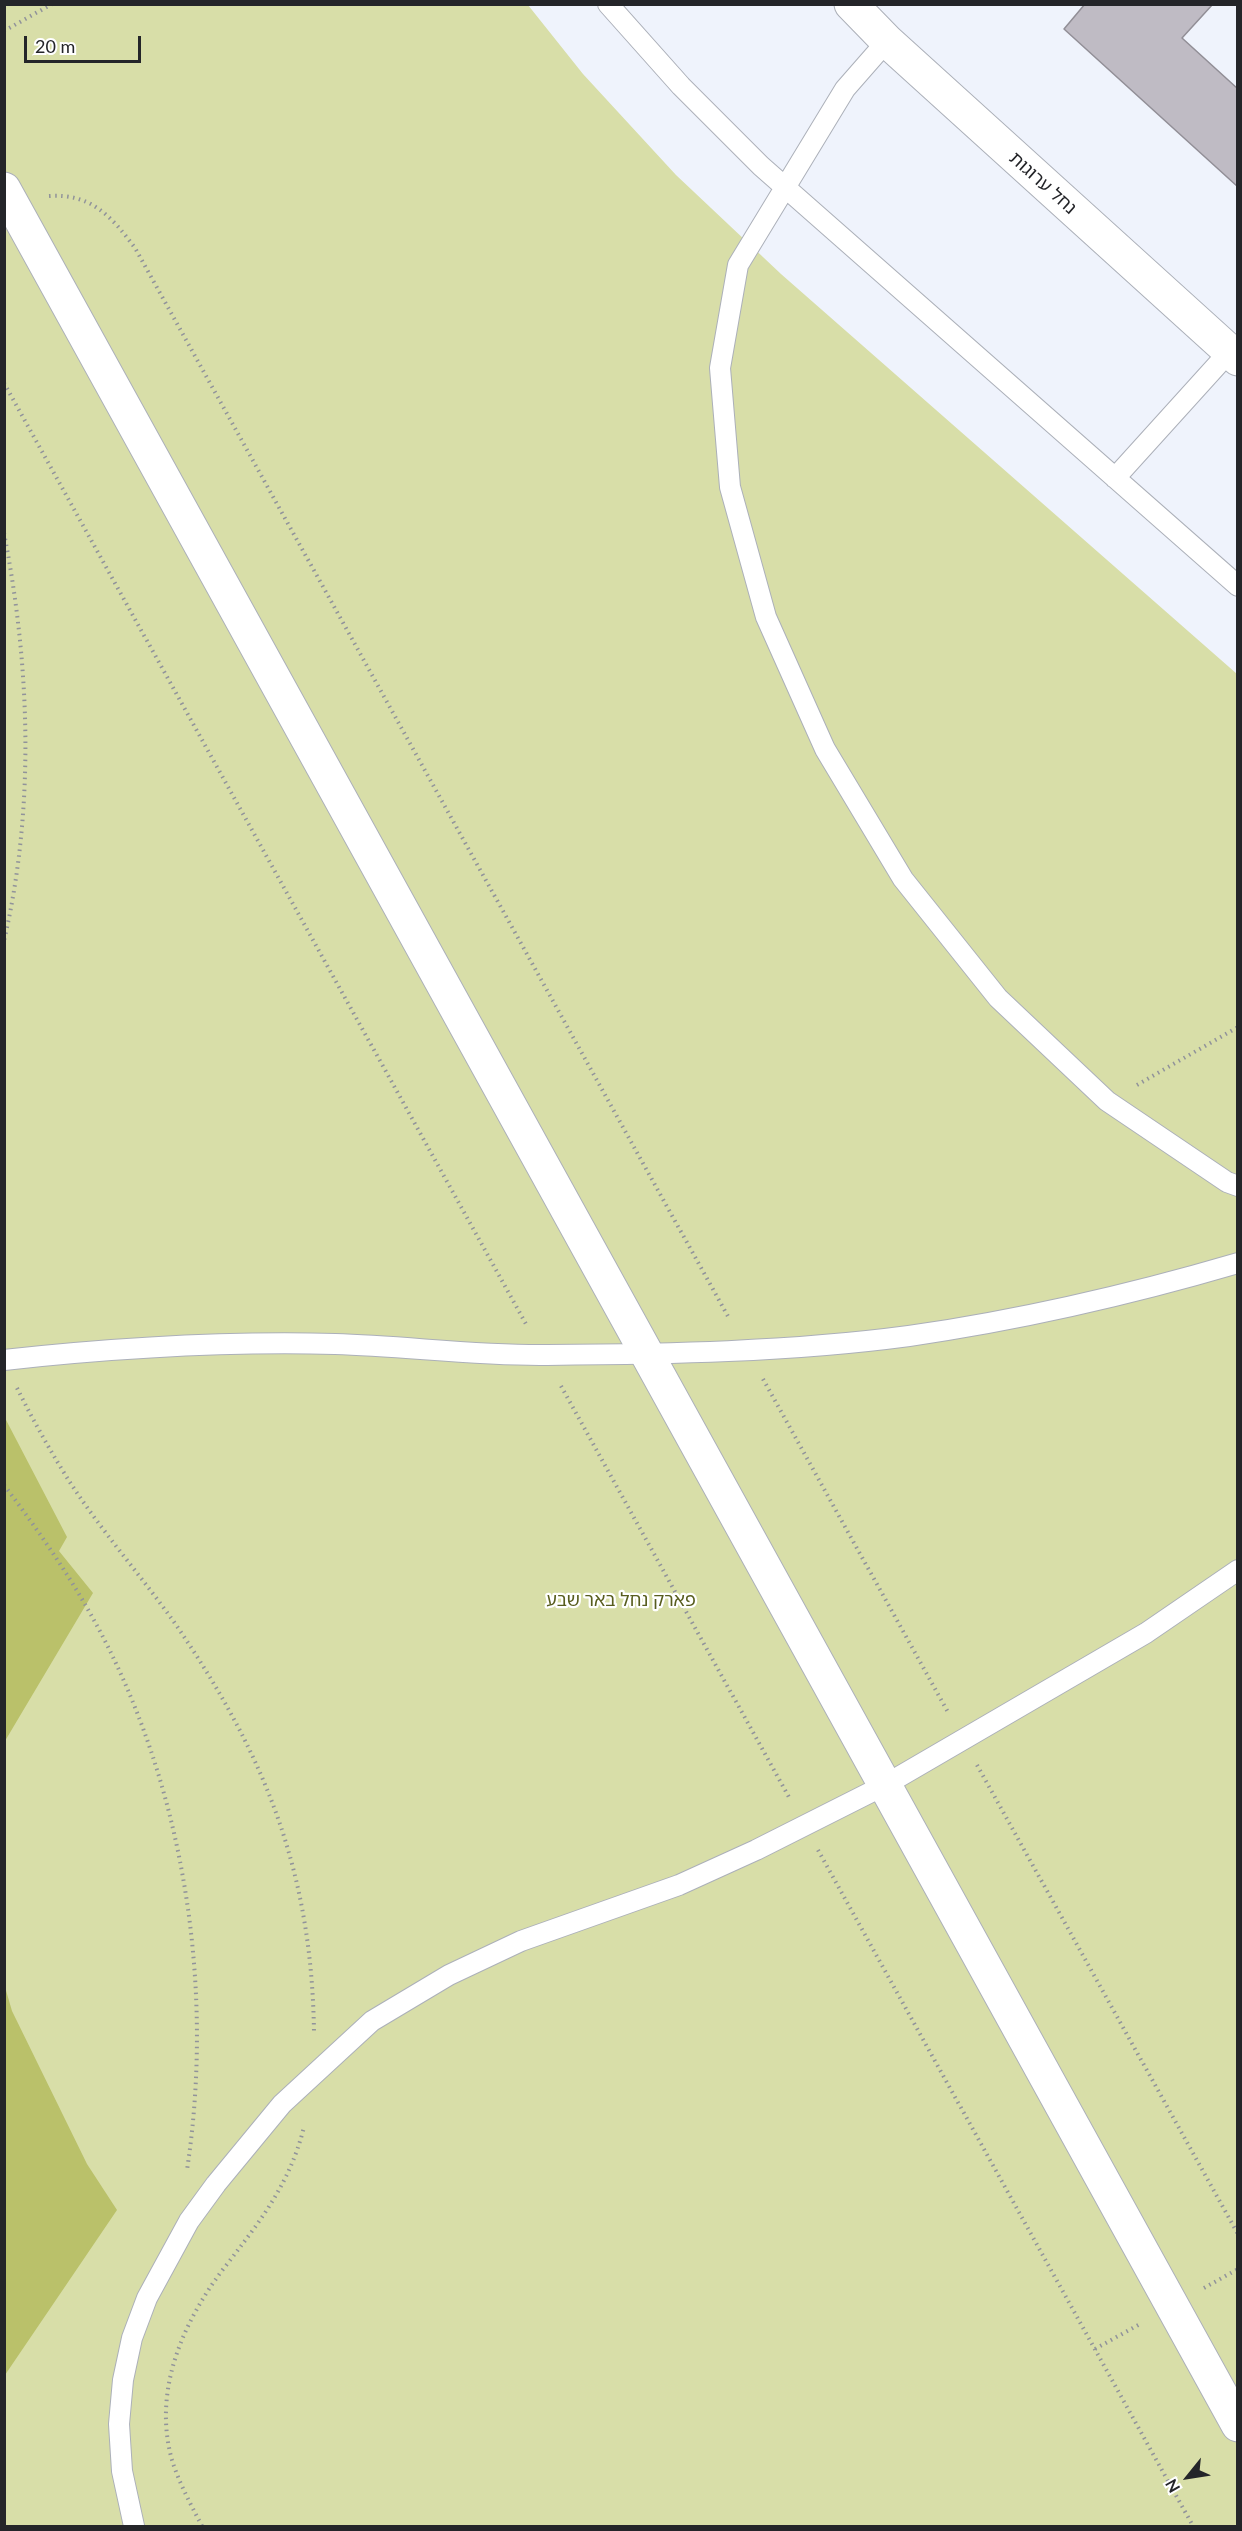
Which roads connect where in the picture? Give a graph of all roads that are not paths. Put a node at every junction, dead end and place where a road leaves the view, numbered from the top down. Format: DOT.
graph roads {
  1 [pos="608,4"];
  2 [pos="851,4"];
  3 [pos="886,41"];
  4 [pos="784,186"];
  5 [pos="8,197"];
  6 [pos="1233,355"];
  7 [pos="1115,478"];
  8 [pos="1238,586"];
  9 [pos="1238,1186"];
  10 [pos="1238,1263"];
  11 [pos="646,1354"];
  12 [pos="5,1360"];
  13 [pos="1238,1570"];
  14 [pos="885,1785"];
  15 [pos="1238,2425"];
  16 [pos="134,2526"];
  1 -- 4 [label="lane"];
  2 -- 3 [label="street, נחל ערוגות"];
  3 -- 4 [label="lane"];
  3 -- 6 [label="street, נחל ערוגות"];
  4 -- 7 [label="lane"];
  4 -- 9 [label="lane"];
  5 -- 11 [label="street"];
  6 -- 7 [label="lane"];
  7 -- 8 [label="lane"];
  10 -- 11 [label="lane"];
  11 -- 12 [label="lane"];
  11 -- 14 [label="street"];
  13 -- 14 [label="lane"];
  14 -- 15 [label="street"];
  14 -- 16 [label="lane"];
}
